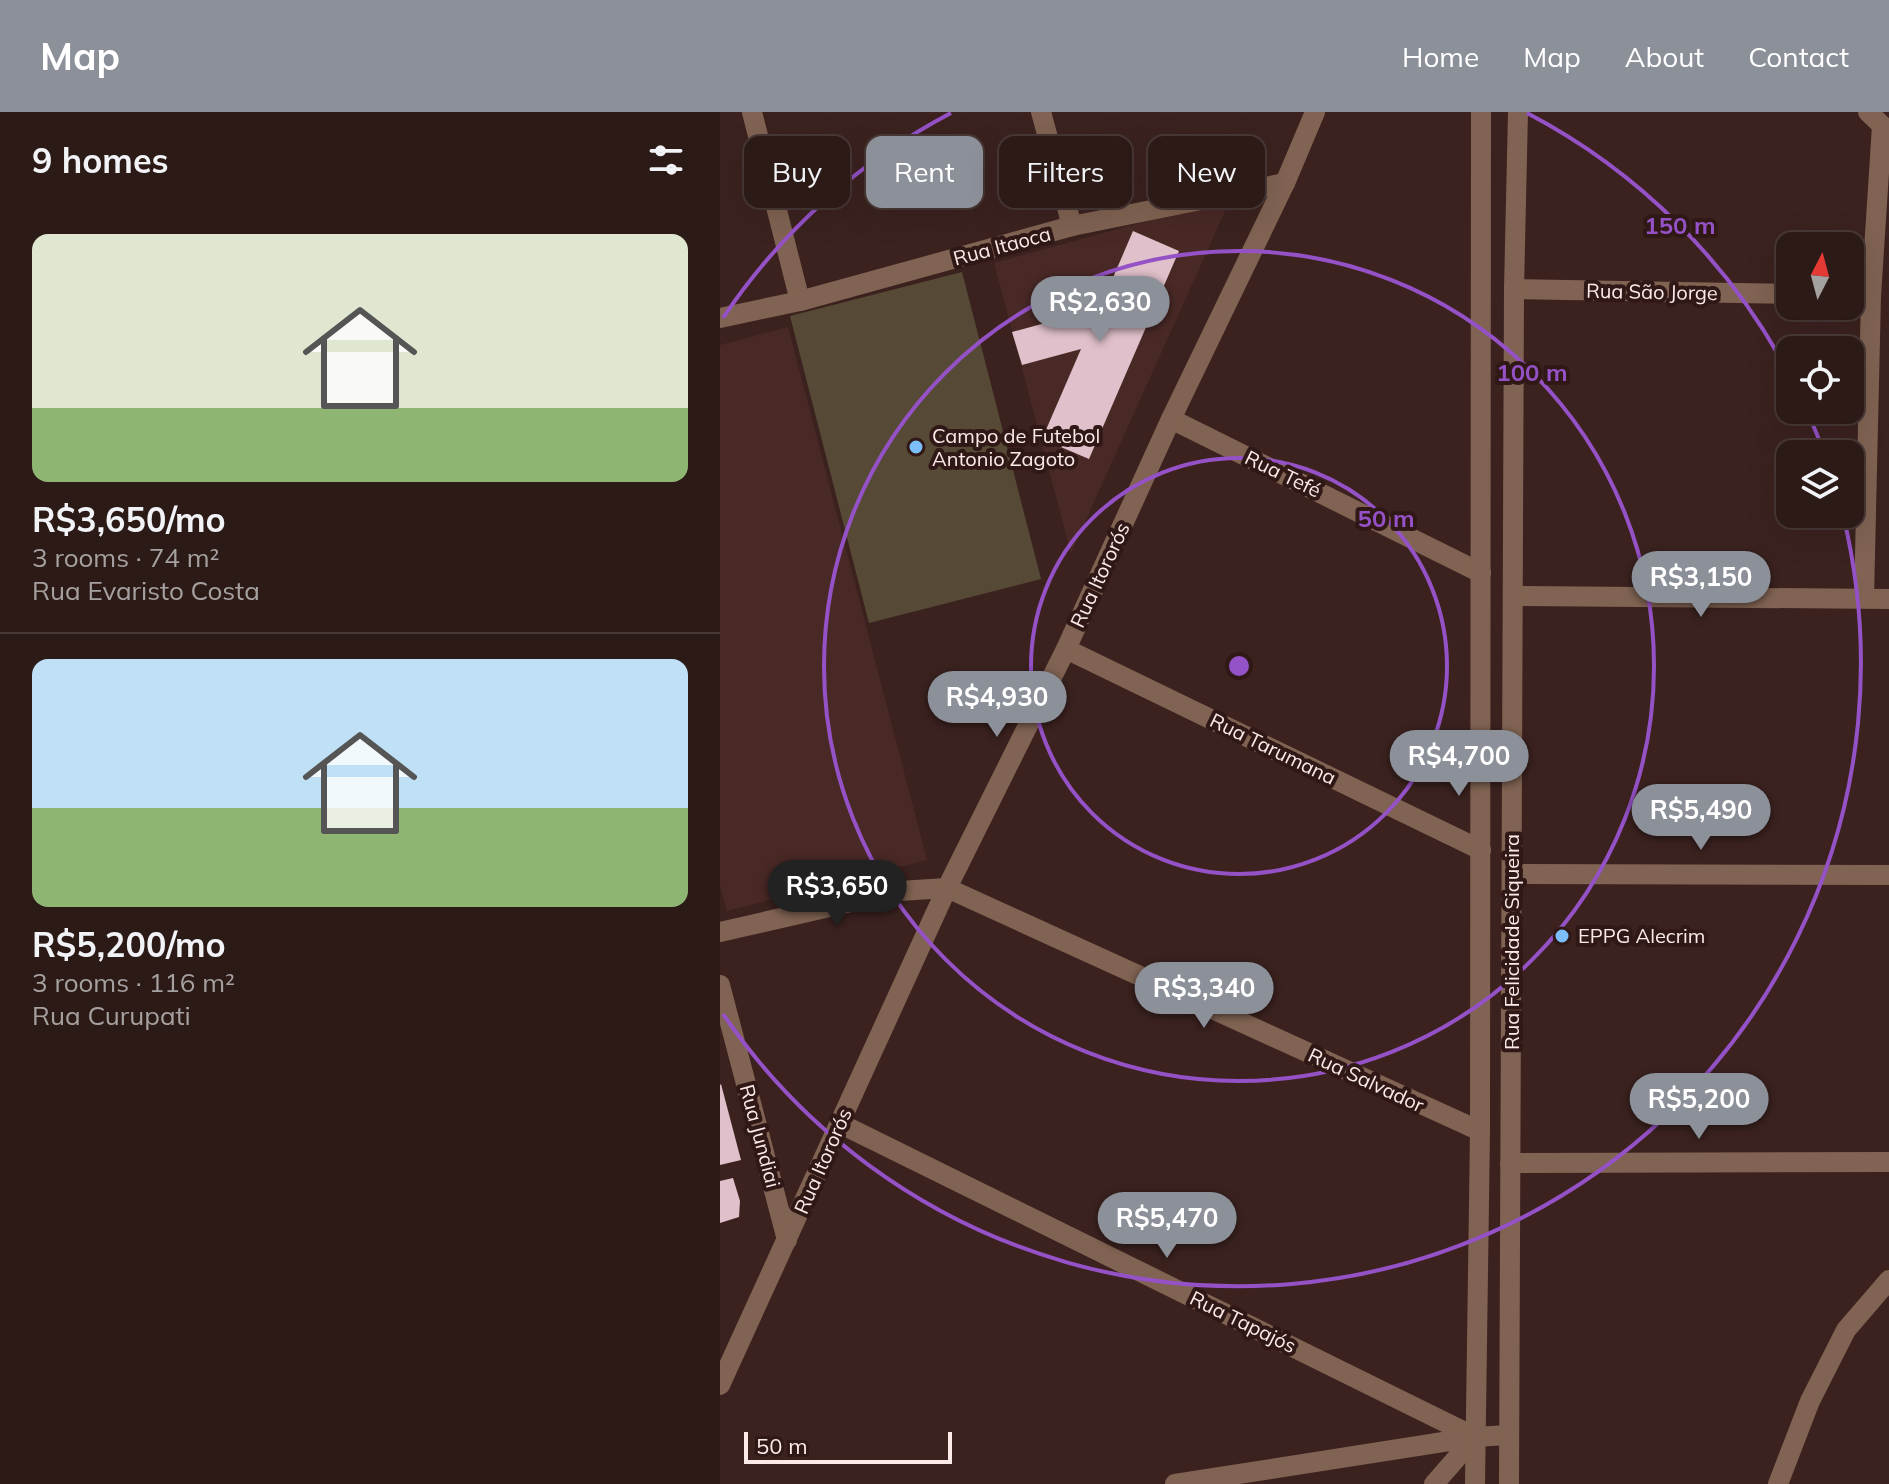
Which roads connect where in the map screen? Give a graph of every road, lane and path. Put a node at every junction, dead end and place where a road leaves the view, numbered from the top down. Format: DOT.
graph roads {
  1 [pos="752,112"];
  2 [pos="1041,112"];
  3 [pos="1481,112"];
  4 [pos="1518,112"];
  5 [pos="1311,116"];
  6 [pos="1879,123"];
  7 [pos="1285,183"];
  8 [pos="1072,226"];
  9 [pos="1864,259"];
  10 [pos="1514,289"];
  11 [pos="1776,294"];
  12 [pos="800,301"];
  13 [pos="720,318"];
  14 [pos="1860,320"];
  15 [pos="1171,419"];
  16 [pos="1481,573"];
  17 [pos="1513,596"];
  18 [pos="1864,598"];
  19 [pos="1889,599"];
  20 [pos="1066,649"];
  21 [pos="1481,850"];
  22 [pos="1513,874"];
  23 [pos="1889,875"];
  24 [pos="947,888"];
  25 [pos="720,932"];
  26 [pos="720,985"];
  27 [pos="839,1123"];
  28 [pos="1480,1131"];
  29 [pos="1889,1162"];
  30 [pos="1510,1163"];
  31 [pos="787,1240"];
  32 [pos="1889,1280"];
  33 [pos="720,1385"];
  34 [pos="1508,1435"];
  35 [pos="1475,1437"];
  36 [pos="1175,1484"];
  37 [pos="1434,1484"];
  38 [pos="1475,1484"];
  39 [pos="1509,1484"];
  40 [pos="1778,1484"];
  1 -- 12 [label="street"];
  2 -- 8 [label="street"];
  3 -- 16 [label="street, Rua Felicidade Siqueira"];
  4 -- 10 [label="street, Rua Felicidade Siqueira"];
  5 -- 7 [label="street, Rua Itororós"];
  6 -- 9 [label="street"];
  7 -- 8 [label="street, Rua Itaoca"];
  7 -- 15 [label="street, Rua Itororós"];
  8 -- 12 [label="street, Rua Itaoca"];
  10 -- 11 [label="street, Rua São Jorge"];
  10 -- 17 [label="street, Rua Felicidade Siqueira"];
  12 -- 13 [label="street, Rua Itaoca"];
  14 -- 18 [label="street"];
  15 -- 16 [label="street, Rua Tefé"];
  15 -- 20 [label="street, Rua Itororós"];
  16 -- 21 [label="street, Rua Felicidade Siqueira"];
  17 -- 18 [label="street"];
  17 -- 22 [label="street, Rua Felicidade Siqueira"];
  18 -- 19 [label="street"];
  20 -- 21 [label="street, Rua Tarumana"];
  20 -- 24 [label="street, Rua Itororós"];
  21 -- 28 [label="street, Rua Felicidade Siqueira"];
  22 -- 23 [label="street"];
  22 -- 30 [label="street, Rua Felicidade Siqueira"];
  24 -- 25 [label="street"];
  24 -- 27 [label="street, Rua Itororós"];
  24 -- 28 [label="street, Rua Salvador"];
  26 -- 31 [label="street, Rua Jundiai"];
  27 -- 31 [label="street, Rua Itororós"];
  27 -- 35 [label="street, Rua Tapajós"];
  28 -- 35 [label="street, Rua Felicidade Siqueira"];
  29 -- 30 [label="street"];
  30 -- 34 [label="street, Rua Felicidade Siqueira"];
  31 -- 33 [label="street, Rua Itororós"];
  32 -- 40 [label="street"];
  34 -- 35 [label="street"];
  34 -- 39 [label="street, Rua Felicidade Siqueira"];
  35 -- 36 [label="street"];
  35 -- 37 [label="street"];
  35 -- 38 [label="street, Rua Felicidade Siqueira"];
}
